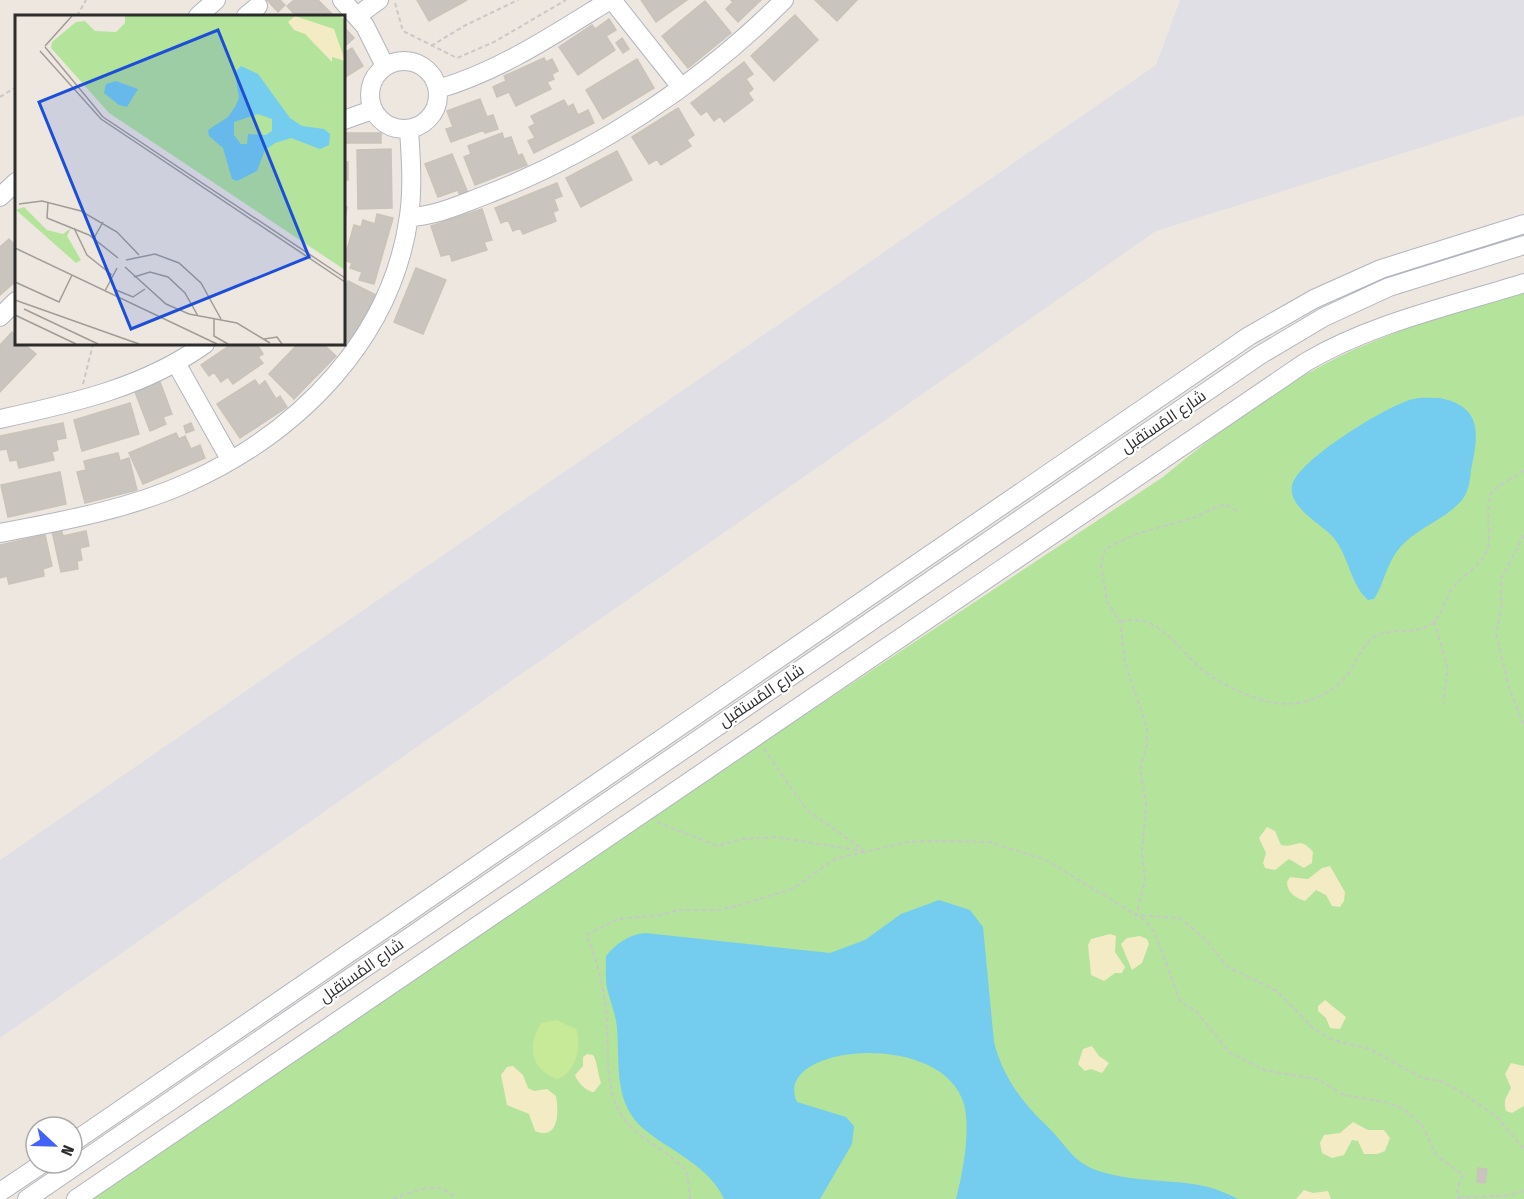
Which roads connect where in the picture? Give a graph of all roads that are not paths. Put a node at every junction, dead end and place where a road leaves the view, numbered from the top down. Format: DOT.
graph roads {
  1 [pos="216,0"];
  2 [pos="342,0"];
  3 [pos="379,0"];
  4 [pos="611,0"];
  5 [pos="784,0"];
  6 [pos="199,15"];
  7 [pos="357,16"];
  8 [pos="385,66"];
  9 [pos="681,87"];
  10 [pos="438,89"];
  11 [pos="372,110"];
  12 [pos="345,120"];
  13 [pos="409,130"];
  14 [pos="15,183"];
  15 [pos="0,197"];
  16 [pos="409,217"];
  17 [pos="1524,224"];
  18 [pos="1524,245"];
  19 [pos="1524,283"];
  20 [pos="15,302"];
  21 [pos="0,317"];
  22 [pos="203,345"];
  23 [pos="176,363"];
  24 [pos="0,419"];
  25 [pos="230,459"];
  26 [pos="0,533"];
  27 [pos="84,1135"];
  28 [pos="25,1175"];
  29 [pos="0,1192"];
  30 [pos="27,1199"];
  31 [pos="76,1199"];
  1 -- 6 [label="street"];
  2 -- 7 [label="street"];
  3 -- 7 [label="street"];
  4 -- 9 [label="street"];
  4 -- 10 [label="street"];
  5 -- 9 [label="street"];
  7 -- 8 [label="street"];
  8 -- 10 [label="street"];
  8 -- 11 [label="street"];
  9 -- 16 [label="street"];
  10 -- 13 [label="street"];
  11 -- 12 [label="street"];
  11 -- 13 [label="street"];
  13 -- 16 [label="street"];
  14 -- 15 [label="street"];
  16 -- 25 [label="street"];
  17 -- 27 [label="street, شارع المُستقبل"];
  18 -- 30 [label="street, شارع المُستقبل"];
  19 -- 31 [label="street"];
  20 -- 21 [label="street"];
  22 -- 23 [label="street"];
  23 -- 24 [label="street"];
  23 -- 25 [label="street"];
  25 -- 26 [label="street"];
  28 -- 29 [label="street"];
}
